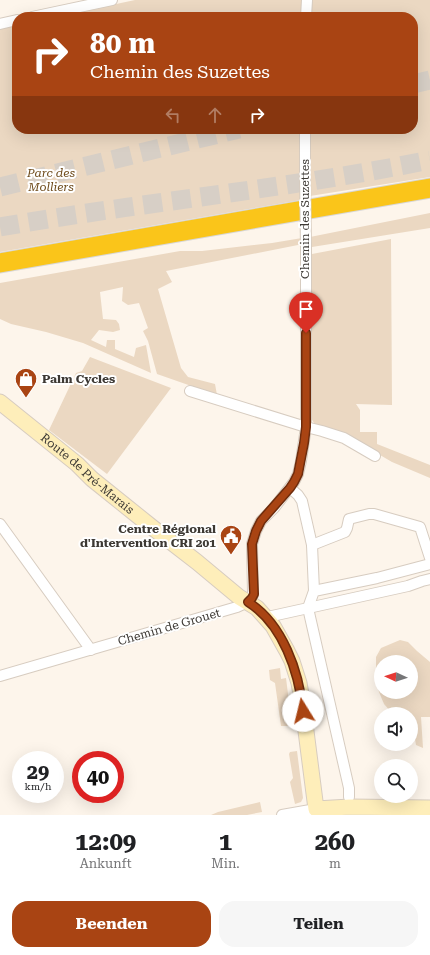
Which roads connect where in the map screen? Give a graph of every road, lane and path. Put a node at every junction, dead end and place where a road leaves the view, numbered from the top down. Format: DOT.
graph roads {
  1 [pos="112,0"];
  2 [pos="307,0"];
  3 [pos="56,12"];
  4 [pos="306,12"];
  5 [pos="12,21"];
  6 [pos="0,24"];
  7 [pos="305,134"];
  8 [pos="430,188"];
  9 [pos="430,199"];
  10 [pos="0,263"];
  11 [pos="0,273"];
  12 [pos="190,390"];
  13 [pos="0,402"];
  14 [pos="306,427"];
  15 [pos="375,456"];
  16 [pos="290,488"];
  17 [pos="0,524"];
  18 [pos="312,545"];
  19 [pos="430,558"];
  20 [pos="430,564"];
  21 [pos="430,579"];
  22 [pos="314,591"];
  23 [pos="248,602"];
  24 [pos="308,608"];
  25 [pos="267,620"];
  26 [pos="91,650"];
  27 [pos="0,676"];
  28 [pos="349,797"];
  29 [pos="430,808"];
  30 [pos="316,809"];
  31 [pos="282,815"];
  1 -- 3 [label="street"];
  2 -- 4 [label="street"];
  5 -- 6 [label="street"];
  7 -- 14 [label="street, Chemin des Suzettes, bridge"];
  8 -- 10 [label="highway"];
  9 -- 11 [label="highway"];
  12 -- 14 [label="street"];
  13 -- 23 [label="street, Route de Pré-Marais"];
  14 -- 15 [label="street"];
  14 -- 16 [label="street, Chemin des Suzettes"];
  16 -- 18 [label="street"];
  16 -- 23 [label="street, Chemin des Suzettes"];
  17 -- 26 [label="street"];
  18 -- 19 [label="street"];
  18 -- 22 [label="street"];
  20 -- 22 [label="street"];
  21 -- 24 [label="street"];
  22 -- 24 [label="street"];
  23 -- 25 [label="street, Route de Pré-Marais"];
  23 -- 26 [label="street, Chemin de Grouet"];
  24 -- 25 [label="street"];
  24 -- 28 [label="street"];
  25 -- 30 [label="street, Route de Pré-Marais"];
  26 -- 27 [label="street, Chemin de Grouet"];
  29 -- 30 [label="street"];
  30 -- 31 [label="street"];
}
